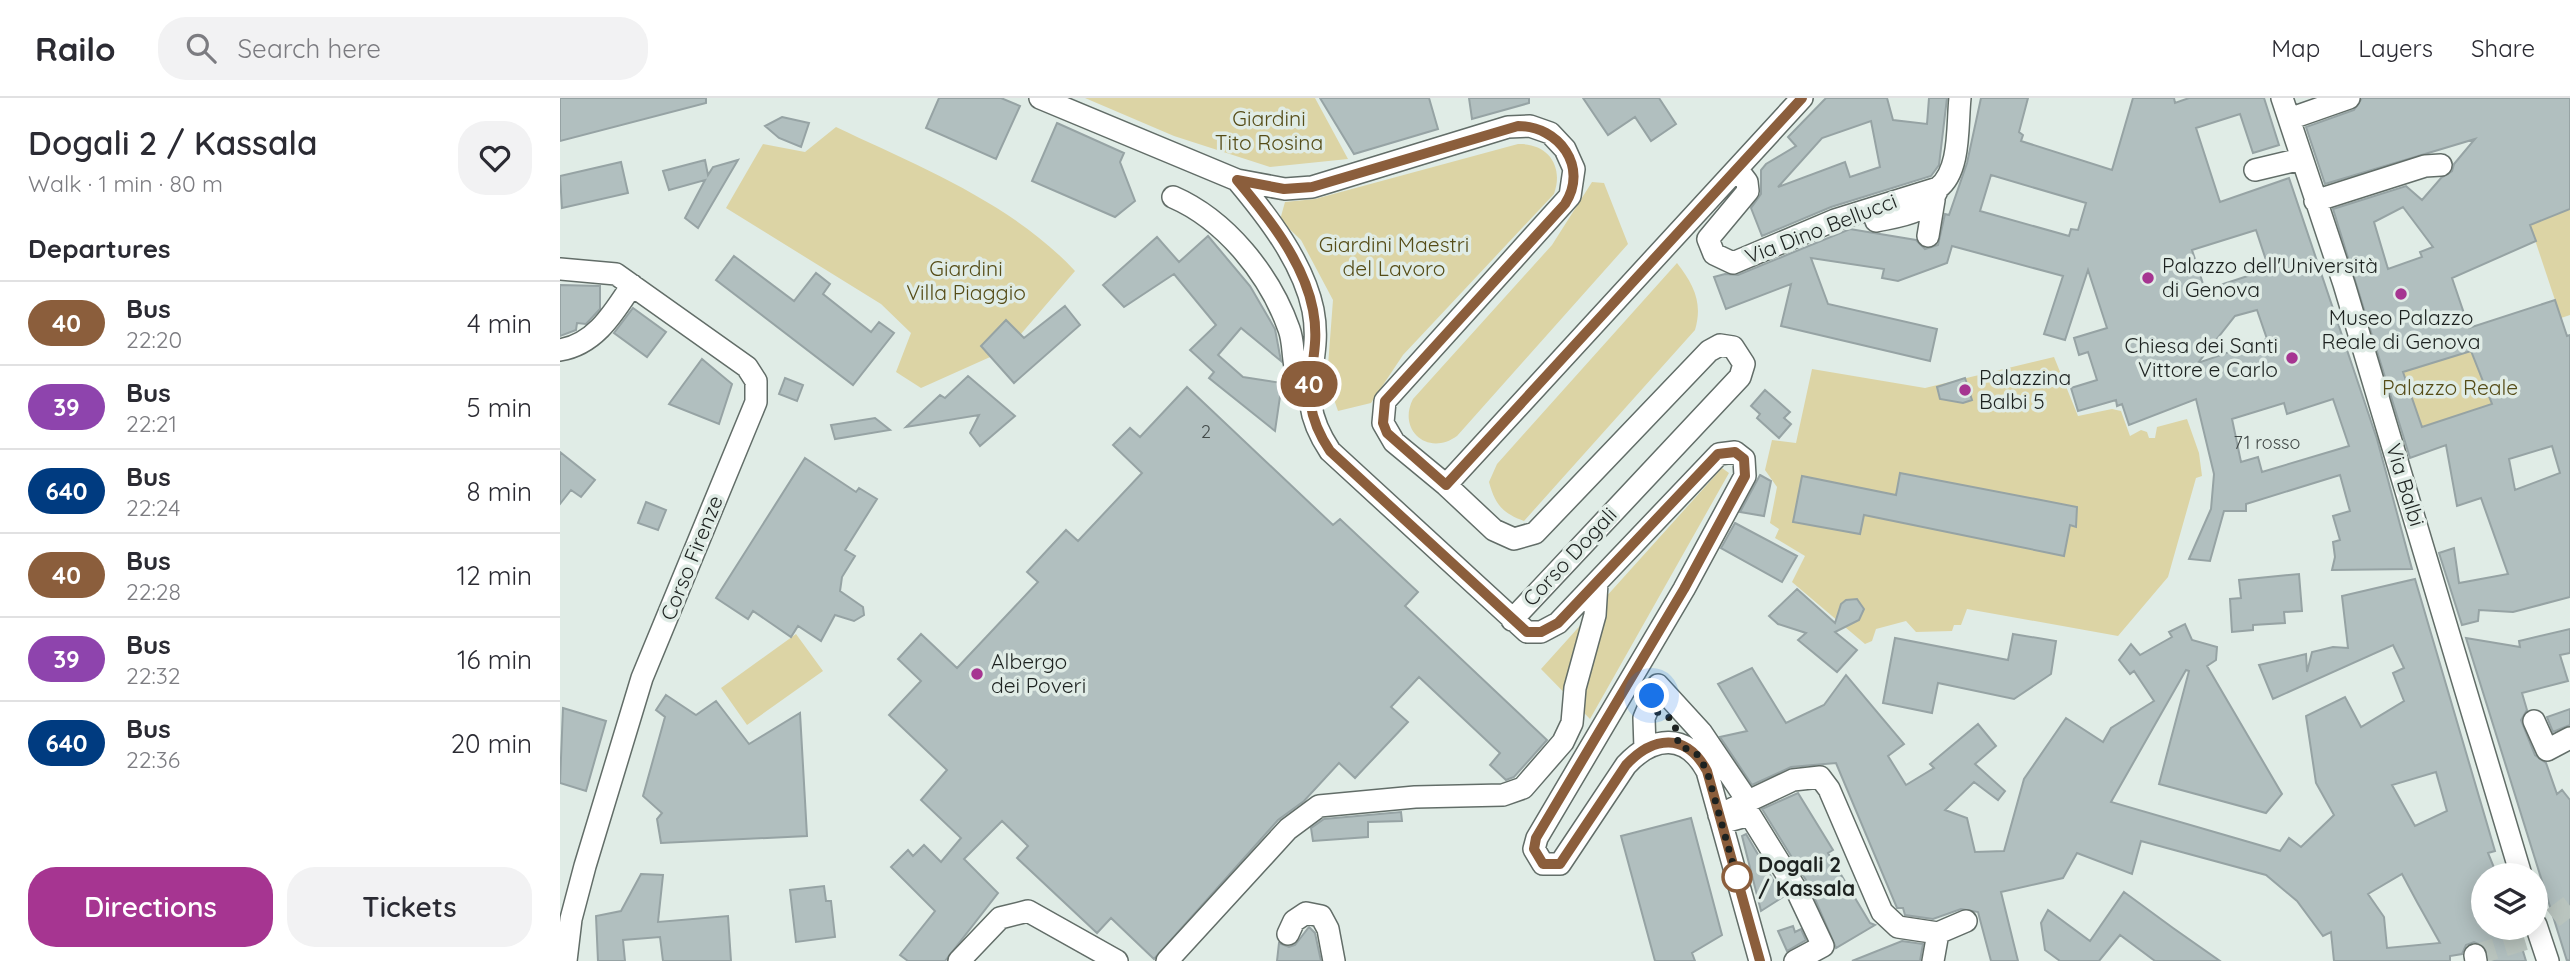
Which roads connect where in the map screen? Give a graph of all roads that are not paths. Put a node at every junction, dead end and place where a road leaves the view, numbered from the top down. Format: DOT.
graph roads {
  1 [pos="1040,98"];
  2 [pos="1802,98"];
  3 [pos="1960,98"];
  4 [pos="2282,98"];
  5 [pos="2349,98"];
  6 [pos="2289,119"];
  7 [pos="2301,159"];
  8 [pos="2441,165"];
  9 [pos="1738,170"];
  10 [pos="2255,170"];
  11 [pos="1237,180"];
  12 [pos="1936,194"];
  13 [pos="1172,197"];
  14 [pos="2315,201"];
  15 [pos="1876,221"];
  16 [pos="1928,236"];
  17 [pos="560,269"];
  18 [pos="632,285"];
  19 [pos="560,350"];
  20 [pos="1309,380"];
  21 [pos="1446,485"];
  22 [pos="1597,583"];
  23 [pos="1512,620"];
  24 [pos="1648,711"];
  25 [pos="2534,721"];
  26 [pos="2570,738"];
  27 [pos="1678,744"];
  28 [pos="1645,749"];
  29 [pos="1749,803"];
  30 [pos="1721,819"];
  31 [pos="2518,863"];
  32 [pos="1966,920"];
  33 [pos="1938,933"];
  34 [pos="1288,934"];
  35 [pos="2544,940"];
  36 [pos="566,961"];
  37 [pos="959,961"];
  38 [pos="1117,961"];
  39 [pos="1167,961"];
  40 [pos="1334,961"];
  41 [pos="1760,961"];
  42 [pos="1795,961"];
  43 [pos="1933,961"];
  44 [pos="2548,961"];
  1 -- 11 [label="street"];
  2 -- 9 [label="street"];
  3 -- 12 [label="street"];
  4 -- 6 [label="street, Via Balbi"];
  5 -- 6 [label="street"];
  6 -- 7 [label="street, Via Balbi"];
  7 -- 10 [label="street"];
  7 -- 14 [label="street, Via Balbi"];
  8 -- 14 [label="street"];
  9 -- 12 [label="street, Via Dino Bellucci"];
  9 -- 21 [label="street"];
  11 -- 20 [label="street"];
  11 -- 21 [label="street"];
  12 -- 15 [label="street"];
  12 -- 16 [label="street"];
  13 -- 20 [label="street"];
  14 -- 31 [label="street, Via Balbi"];
  17 -- 18 [label="street, Corso Firenze"];
  18 -- 19 [label="street"];
  18 -- 36 [label="street, Corso Firenze"];
  20 -- 23 [label="street"];
  21 -- 23 [label="street, Corso Dogali"];
  22 -- 23 [label="street, Corso Dogali"];
  22 -- 28 [label="street, Corso Dogali"];
  22 -- 39 [label="street"];
  24 -- 27 [label="street"];
  24 -- 28 [label="street"];
  24 -- 29 [label="street"];
  25 -- 26 [label="street"];
  27 -- 28 [label="street"];
  27 -- 30 [label="street"];
  29 -- 30 [label="street"];
  29 -- 33 [label="street"];
  30 -- 41 [label="street"];
  30 -- 42 [label="street"];
  32 -- 33 [label="street"];
  33 -- 43 [label="street"];
  34 -- 40 [label="street"];
  35 -- 44 [label="street"];
  37 -- 38 [label="street"];
}
